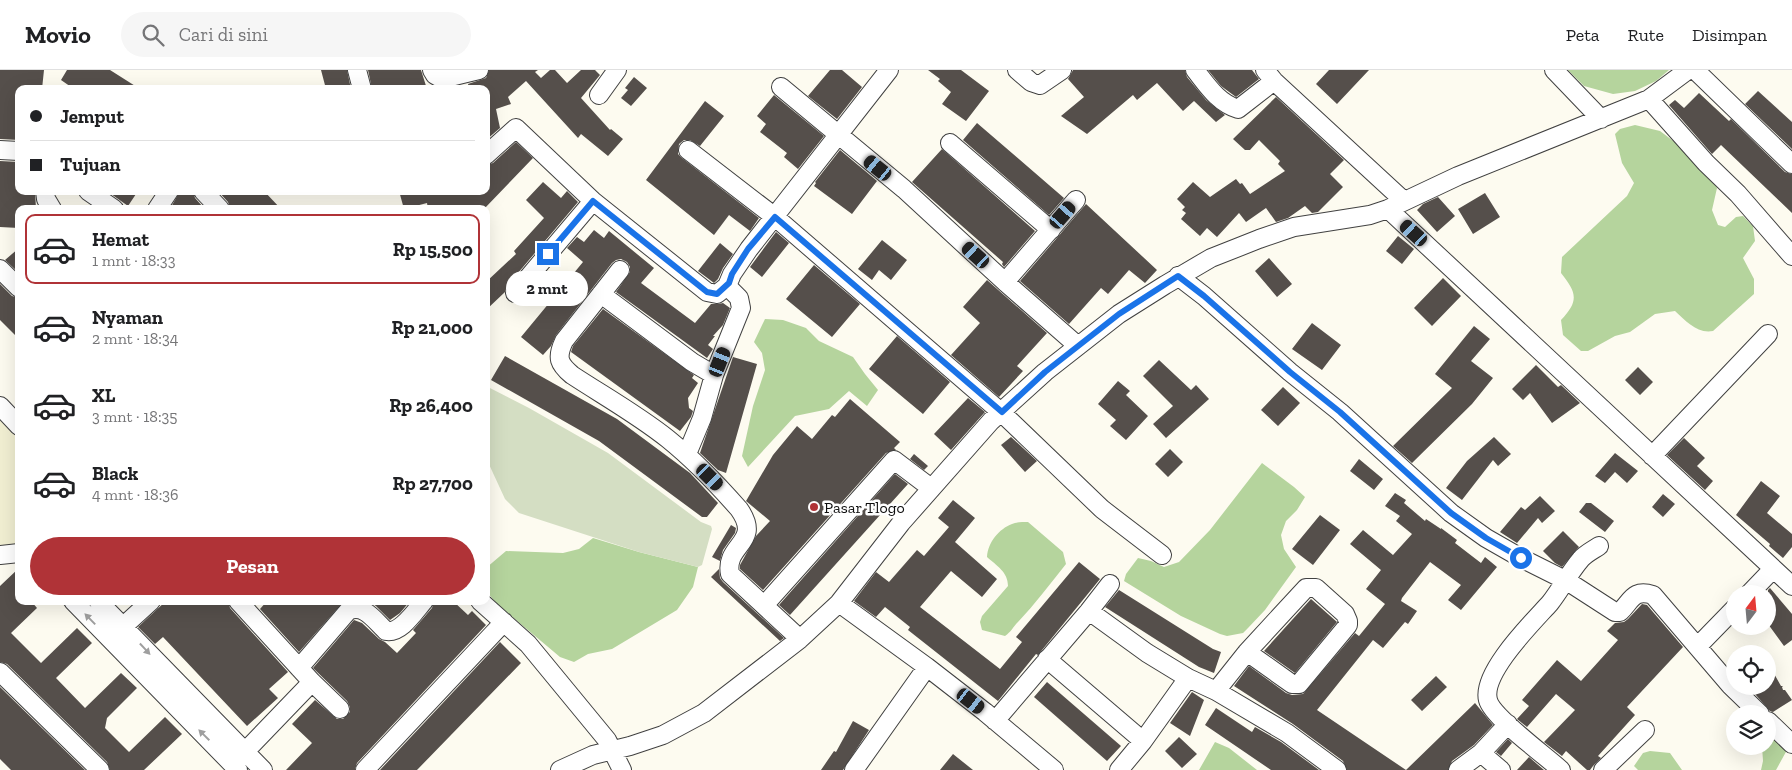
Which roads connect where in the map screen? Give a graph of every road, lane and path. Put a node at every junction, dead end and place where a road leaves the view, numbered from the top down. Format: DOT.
graph roads {
  1 [pos="357,70"];
  2 [pos="479,70"];
  3 [pos="617,70"];
  4 [pos="889,70"];
  5 [pos="1017,70"];
  6 [pos="1062,70"];
  7 [pos="1195,70"];
  8 [pos="1554,70"];
  9 [pos="1688,70"];
  10 [pos="1695,70"];
  11 [pos="1270,75"];
  12 [pos="435,79"];
  13 [pos="361,85"];
  14 [pos="781,87"];
  15 [pos="599,95"];
  16 [pos="1649,100"];
  17 [pos="1602,119"];
  18 [pos="837,135"];
  19 [pos="950,143"];
  20 [pos="0,150"];
  21 [pos="688,150"];
  22 [pos="15,151"];
  23 [pos="490,151"];
  24 [pos="1792,164"];
  25 [pos="94,195"];
  26 [pos="207,195"];
  27 [pos="1076,200"];
  28 [pos="593,201"];
  29 [pos="108,205"];
  30 [pos="216,205"];
  31 [pos="1396,205"];
  32 [pos="775,217"];
  33 [pos="1050,230"];
  34 [pos="1792,256"];
  35 [pos="0,269"];
  36 [pos="620,270"];
  37 [pos="1178,276"];
  38 [pos="1005,282"];
  39 [pos="15,284"];
  40 [pos="727,286"];
  41 [pos="515,293"];
  42 [pos="601,294"];
  43 [pos="1768,334"];
  44 [pos="1078,346"];
  45 [pos="714,376"];
  46 [pos="0,406"];
  47 [pos="1002,412"];
  48 [pos="15,422"];
  49 [pos="687,454"];
  50 [pos="1652,456"];
  51 [pos="931,488"];
  52 [pos="1599,546"];
  53 [pos="15,553"];
  54 [pos="0,555"];
  55 [pos="1162,555"];
  56 [pos="1773,569"];
  57 [pos="1567,581"];
  58 [pos="1110,584"];
  59 [pos="1758,585"];
  60 [pos="1792,586"];
  61 [pos="768,601"];
  62 [pos="839,603"];
  63 [pos="77,605"];
  64 [pos="102,605"];
  65 [pos="147,605"];
  66 [pos="247,605"];
  67 [pos="420,605"];
  68 [pos="485,605"];
  69 [pos="1089,611"];
  70 [pos="1726,617"];
  71 [pos="504,622"];
  72 [pos="124,626"];
  73 [pos="109,639"];
  74 [pos="800,639"];
  75 [pos="1698,646"];
  76 [pos="1247,652"];
  77 [pos="1048,659"];
  78 [pos="927,667"];
  79 [pos="300,668"];
  80 [pos="0,672"];
  81 [pos="1188,678"];
  82 [pos="312,682"];
  83 [pos="1216,691"];
  84 [pos="1751,705"];
  85 [pos="340,709"];
  86 [pos="996,721"];
  87 [pos="1508,724"];
  88 [pos="1776,729"];
  89 [pos="1645,730"];
  90 [pos="1143,741"];
  91 [pos="1792,744"];
  92 [pos="614,750"];
  93 [pos="1481,753"];
  94 [pos="239,762"];
  95 [pos="100,770"];
  96 [pos="263,770"];
  97 [pos="365,770"];
  98 [pos="560,770"];
  99 [pos="622,770"];
  100 [pos="854,770"];
  101 [pos="1054,770"];
  102 [pos="1119,770"];
  103 [pos="1338,770"];
  104 [pos="1458,770"];
  105 [pos="1501,770"];
  106 [pos="1562,770"];
  107 [pos="1603,770"];
  1 -- 13 [label="street"];
  2 -- 12 [label="street"];
  3 -- 15 [label="street"];
  4 -- 18 [label="street"];
  5 -- 6 [label="street"];
  7 -- 11 [label="street"];
  8 -- 17 [label="street"];
  9 -- 16 [label="street"];
  10 -- 24 [label="street"];
  11 -- 31 [label="street"];
  14 -- 18 [label="street"];
  16 -- 17 [label="street"];
  16 -- 34 [label="street"];
  17 -- 31 [label="street"];
  18 -- 32 [label="street"];
  18 -- 38 [label="street"];
  19 -- 33 [label="street"];
  20 -- 22 [label="street"];
  21 -- 32 [label="street"];
  23 -- 28 [label="street"];
  25 -- 29 [label="street"];
  26 -- 30 [label="street"];
  27 -- 33 [label="street"];
  28 -- 40 [label="street"];
  28 -- 41 [label="street"];
  31 -- 37 [label="street"];
  31 -- 50 [label="street"];
  32 -- 40 [label="street"];
  32 -- 47 [label="street"];
  33 -- 38 [label="street"];
  35 -- 39 [label="street"];
  36 -- 42 [label="street"];
  37 -- 44 [label="street"];
  37 -- 57 [label="street"];
  38 -- 44 [label="street"];
  40 -- 45 [label="street"];
  42 -- 45 [label="street"];
  42 -- 49 [label="street"];
  43 -- 50 [label="street"];
  44 -- 47 [label="street"];
  45 -- 49 [label="street"];
  46 -- 48 [label="street"];
  47 -- 51 [label="street"];
  47 -- 55 [label="street"];
  49 -- 74 [label="street"];
  50 -- 56 [label="street"];
  51 -- 61 [label="street"];
  51 -- 62 [label="street"];
  52 -- 57 [label="street"];
  53 -- 54 [label="street"];
  56 -- 59 [label="street"];
  56 -- 60 [label="street"];
  57 -- 75 [label="street"];
  57 -- 87 [label="street"];
  58 -- 69 [label="street"];
  62 -- 74 [label="street"];
  62 -- 78 [label="street"];
  73 -- 63 [label="street, one-way"];
  64 -- 72 [label="street"];
  65 -- 72 [label="street"];
  66 -- 79 [label="street"];
  67 -- 79 [label="street"];
  68 -- 71 [label="street"];
  69 -- 77 [label="street"];
  69 -- 81 [label="street"];
  70 -- 75 [label="street"];
  71 -- 92 [label="street"];
  71 -- 97 [label="street"];
  72 -- 73 [label="street"];
  72 -- 94 [label="street, one-way"];
  94 -- 73 [label="street, one-way"];
  74 -- 92 [label="street"];
  75 -- 84 [label="street"];
  76 -- 76 [label="street"];
  76 -- 83 [label="street"];
  77 -- 86 [label="street"];
  77 -- 90 [label="street"];
  78 -- 86 [label="street"];
  78 -- 100 [label="street"];
  79 -- 82 [label="street"];
  80 -- 95 [label="street"];
  81 -- 83 [label="street"];
  81 -- 90 [label="street"];
  82 -- 85 [label="street"];
  82 -- 94 [label="street"];
  83 -- 103 [label="street"];
  86 -- 101 [label="street"];
  87 -- 93 [label="street"];
  87 -- 106 [label="street"];
  88 -- 91 [label="street"];
  89 -- 107 [label="street"];
  90 -- 102 [label="street"];
  92 -- 98 [label="street"];
  92 -- 99 [label="street"];
  93 -- 104 [label="street"];
  93 -- 105 [label="street"];
  94 -- 96 [label="street"];
}
